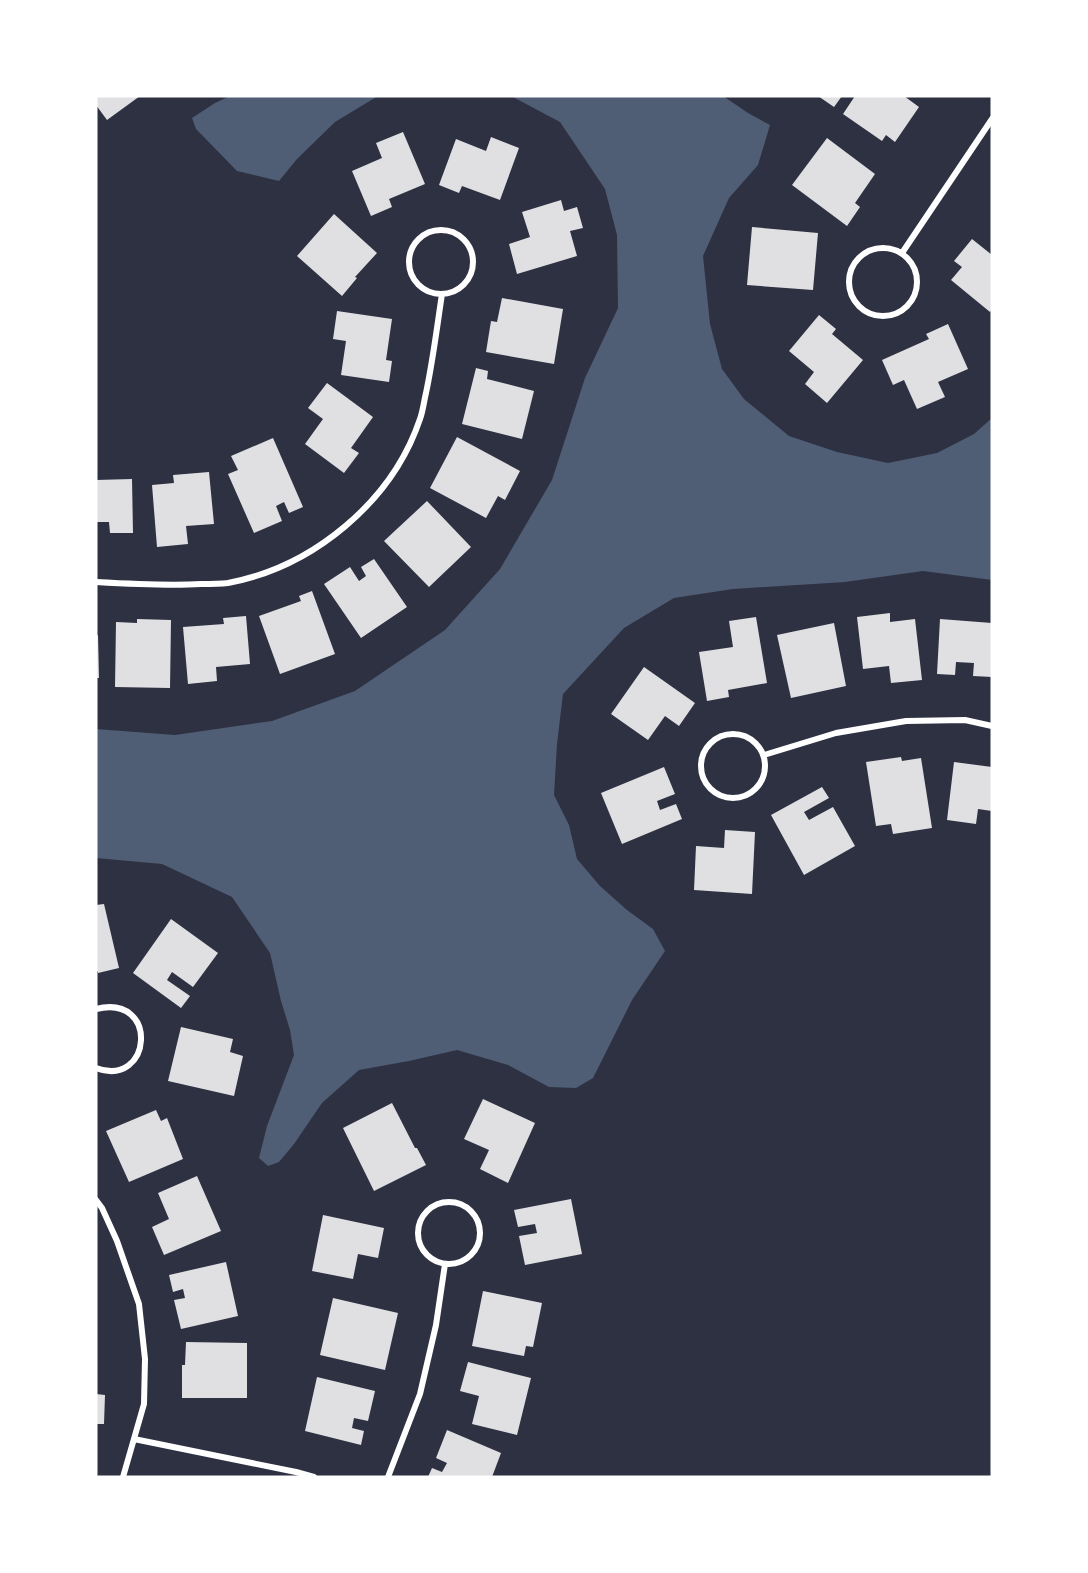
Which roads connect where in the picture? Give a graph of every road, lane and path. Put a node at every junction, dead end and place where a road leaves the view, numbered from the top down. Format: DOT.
graph roads {
  1 [pos="992,119"];
  2 [pos="902,253"];
  3 [pos="442,294"];
  4 [pos="96,582"];
  5 [pos="992,726"];
  6 [pos="764,755"];
  7 [pos="96,1009"];
  8 [pos="96,1068"];
  9 [pos="96,1200"];
  10 [pos="445,1264"];
  11 [pos="134,1439"];
  12 [pos="123,1477"];
  13 [pos="314,1477"];
  14 [pos="388,1477"];
  1 -- 2 [label="street"];
  2 -- 2 [label="street"];
  3 -- 3 [label="street"];
  3 -- 4 [label="street"];
  5 -- 6 [label="street"];
  6 -- 6 [label="street"];
  7 -- 8 [label="street"];
  9 -- 11 [label="street"];
  10 -- 10 [label="street"];
  10 -- 14 [label="street"];
  11 -- 12 [label="street"];
  11 -- 13 [label="street"];
}
